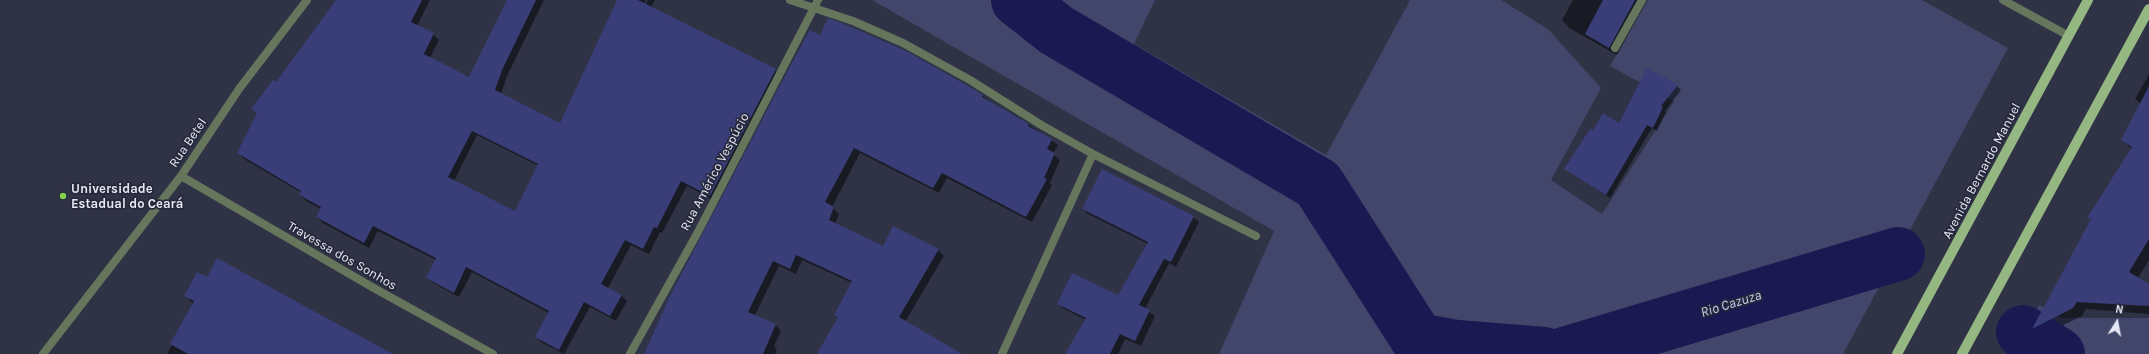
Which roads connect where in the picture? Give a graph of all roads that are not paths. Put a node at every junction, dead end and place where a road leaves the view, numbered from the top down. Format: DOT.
graph roads {
  1 [pos="307,0"];
  2 [pos="790,0"];
  3 [pos="818,0"];
  4 [pos="1642,0"];
  5 [pos="2003,0"];
  6 [pos="2088,0"];
  7 [pos="814,8"];
  8 [pos="2149,9"];
  9 [pos="2069,36"];
  10 [pos="1615,48"];
  11 [pos="1093,154"];
  12 [pos="181,176"];
  13 [pos="1256,236"];
  14 [pos="43,354"];
  15 [pos="493,354"];
  16 [pos="630,354"];
  17 [pos="1002,354"];
  18 [pos="1898,354"];
  19 [pos="1962,354"];
  1 -- 12 [label="street, Rua Betel"];
  2 -- 7 [label="street"];
  3 -- 7 [label="street, Rua Américo Vespúcio"];
  4 -- 10 [label="street"];
  5 -- 9 [label="street"];
  6 -- 9 [label="main road, Avenida Bernardo Manuel"];
  7 -- 11 [label="street"];
  7 -- 16 [label="street, Rua Américo Vespúcio"];
  8 -- 19 [label="main road"];
  9 -- 18 [label="main road, Avenida Bernardo Manuel"];
  11 -- 13 [label="street"];
  11 -- 17 [label="street"];
  12 -- 14 [label="street, Rua Betel"];
  12 -- 15 [label="street, Travessa dos Sonhos"];
}
